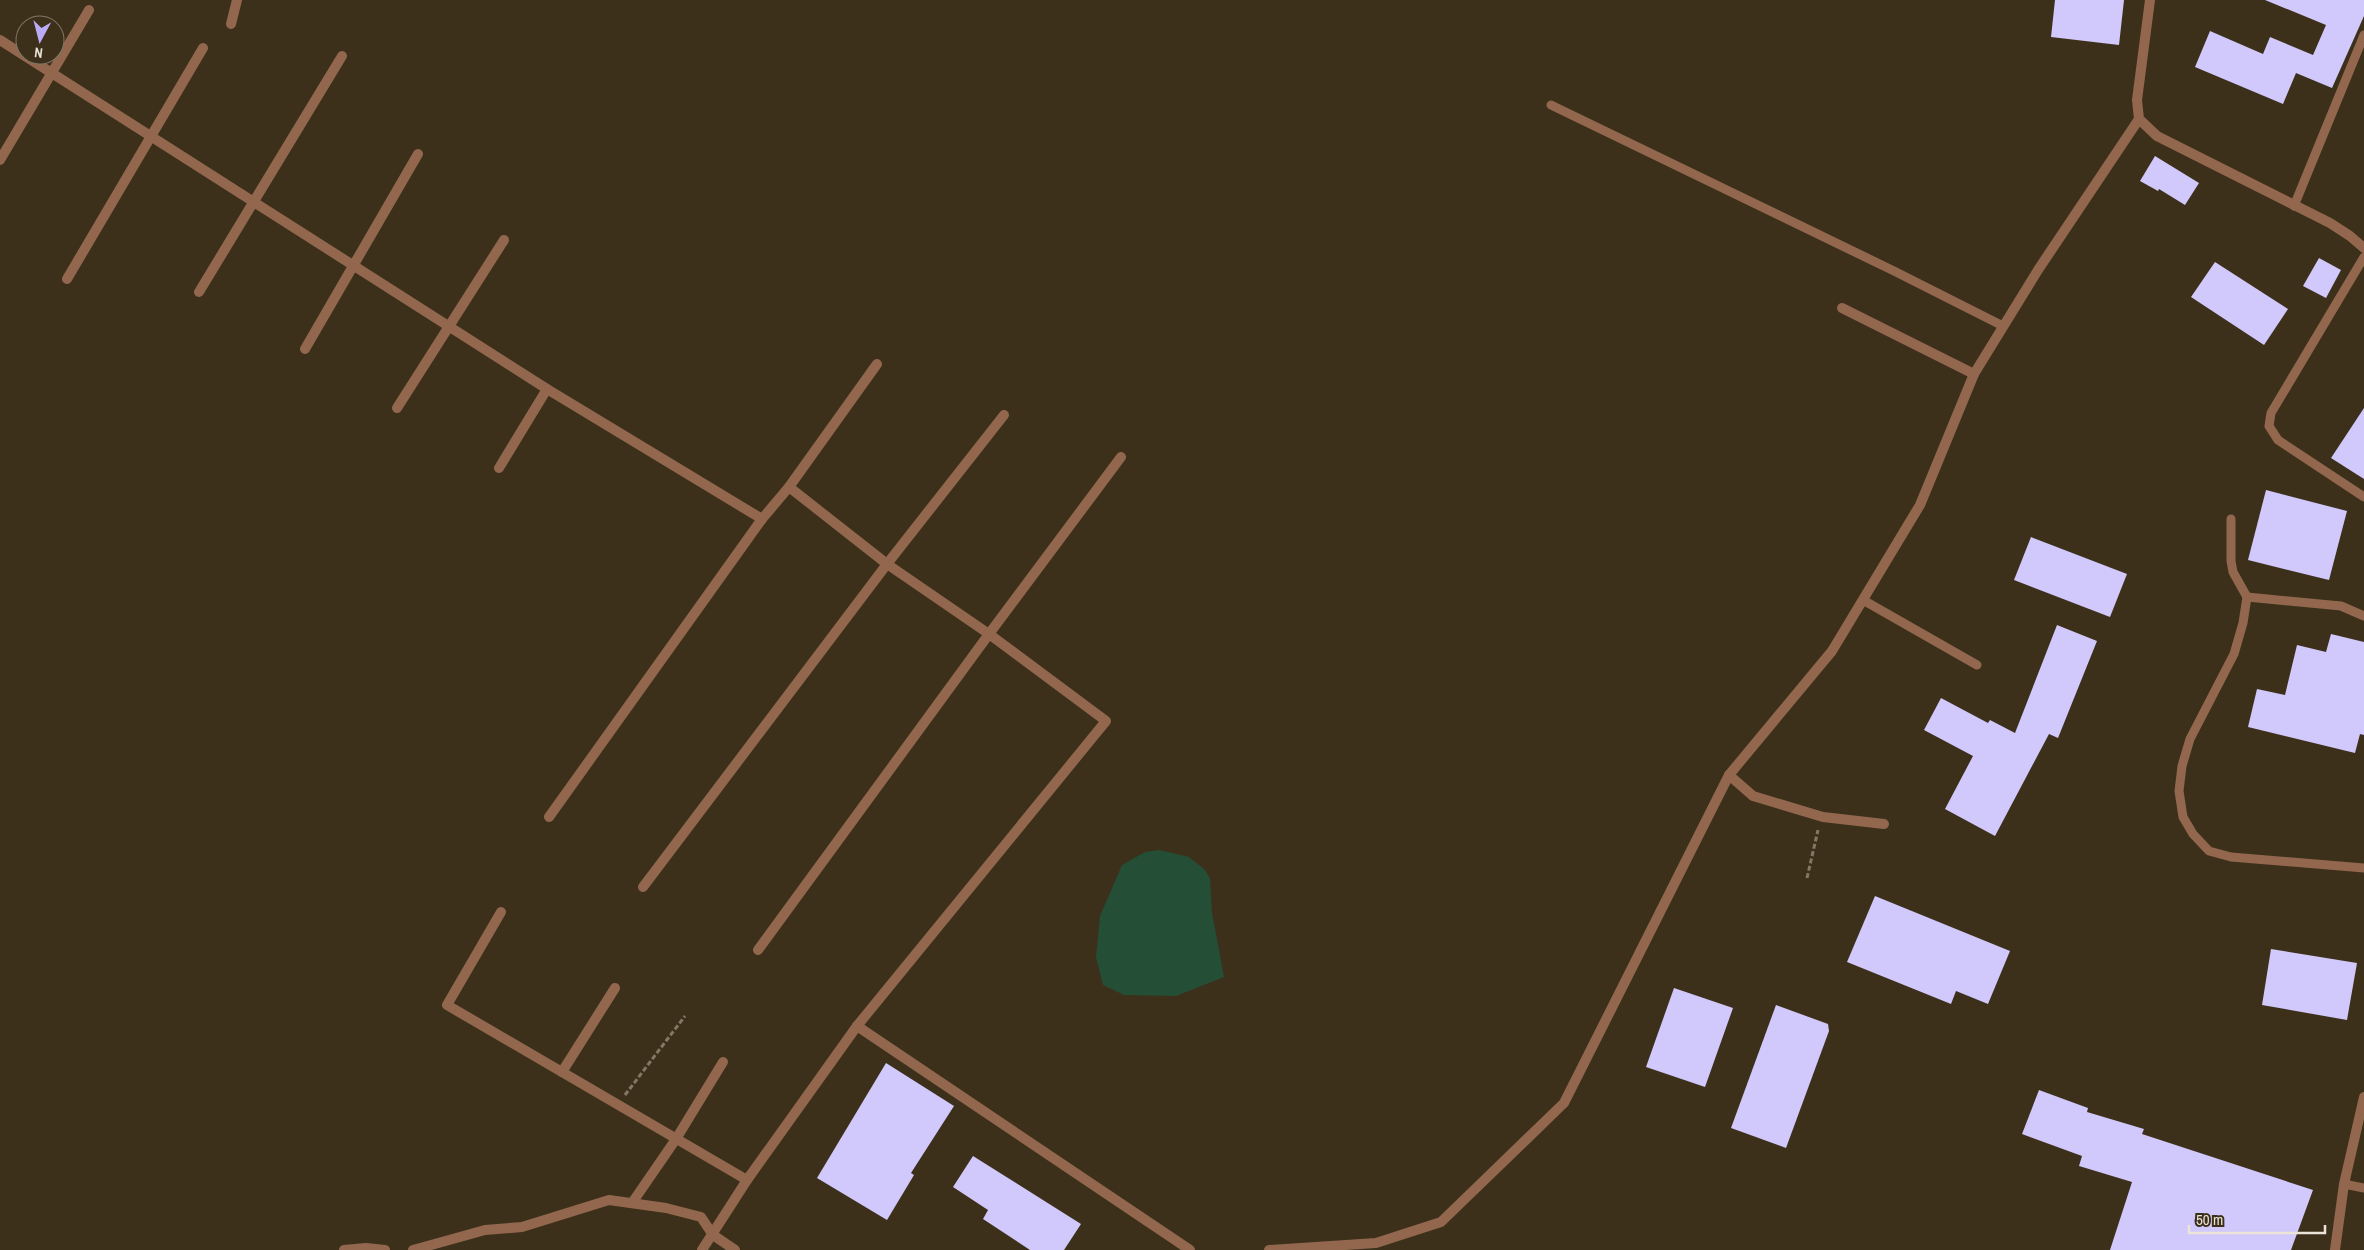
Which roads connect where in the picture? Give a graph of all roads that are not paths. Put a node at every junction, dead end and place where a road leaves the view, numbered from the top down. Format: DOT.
graph roads {
  1 [pos="237,0"];
  2 [pos="2150,0"];
  3 [pos="89,10"];
  4 [pos="231,24"];
  5 [pos="2364,35"];
  6 [pos="0,40"];
  7 [pos="203,48"];
  8 [pos="342,56"];
  9 [pos="52,73"];
  10 [pos="1551,105"];
  11 [pos="2138,119"];
  12 [pos="151,137"];
  13 [pos="418,154"];
  14 [pos="0,160"];
  15 [pos="254,202"];
  16 [pos="2294,206"];
  17 [pos="504,240"];
  18 [pos="2364,248"];
  19 [pos="2364,257"];
  20 [pos="354,266"];
  21 [pos="67,279"];
  22 [pos="199,292"];
  23 [pos="1842,308"];
  24 [pos="2003,326"];
  25 [pos="449,327"];
  26 [pos="305,349"];
  27 [pos="877,364"];
  28 [pos="1974,374"];
  29 [pos="547,389"];
  30 [pos="397,408"];
  31 [pos="1004,415"];
  32 [pos="1121,457"];
  33 [pos="499,468"];
  34 [pos="789,487"];
  35 [pos="2364,497"];
  36 [pos="762,519"];
  37 [pos="2231,519"];
  38 [pos="887,564"];
  39 [pos="2247,597"];
  40 [pos="1863,600"];
  41 [pos="2364,616"];
  42 [pos="989,634"];
  43 [pos="1976,665"];
  44 [pos="1729,776"];
  45 [pos="549,817"];
  46 [pos="1884,824"];
  47 [pos="2364,868"];
  48 [pos="643,887"];
  49 [pos="501,912"];
  50 [pos="758,950"];
  51 [pos="614,988"];
  52 [pos="857,1026"];
  53 [pos="722,1062"];
  54 [pos="562,1072"];
  55 [pos="2364,1097"];
  56 [pos="676,1139"];
  57 [pos="747,1180"];
  58 [pos="2344,1184"];
  59 [pos="2364,1188"];
  60 [pos="632,1203"];
  61 [pos="713,1235"];
  62 [pos="1374,1247"];
  63 [pos="344,1250"];
  64 [pos="385,1250"];
  65 [pos="414,1250"];
  66 [pos="702,1250"];
  67 [pos="735,1250"];
  68 [pos="1190,1250"];
  69 [pos="1269,1250"];
  70 [pos="2335,1250"];
  1 -- 4 [label="street"];
  2 -- 11 [label="street"];
  3 -- 9 [label="street"];
  5 -- 16 [label="lane"];
  6 -- 9 [label="street"];
  7 -- 12 [label="street"];
  8 -- 15 [label="street"];
  9 -- 12 [label="street"];
  9 -- 14 [label="street"];
  10 -- 24 [label="lane"];
  11 -- 16 [label="street"];
  11 -- 24 [label="street"];
  12 -- 15 [label="street"];
  12 -- 21 [label="street"];
  13 -- 20 [label="street"];
  15 -- 20 [label="street"];
  15 -- 22 [label="street"];
  16 -- 18 [label="street"];
  17 -- 25 [label="street"];
  19 -- 35 [label="lane"];
  20 -- 25 [label="street"];
  20 -- 26 [label="street"];
  23 -- 28 [label="street"];
  24 -- 28 [label="street"];
  25 -- 29 [label="street"];
  25 -- 30 [label="street"];
  27 -- 34 [label="street"];
  28 -- 40 [label="street"];
  29 -- 33 [label="street"];
  29 -- 36 [label="street"];
  31 -- 38 [label="street"];
  32 -- 42 [label="street"];
  34 -- 36 [label="street"];
  34 -- 38 [label="street"];
  36 -- 45 [label="street"];
  37 -- 39 [label="lane"];
  38 -- 42 [label="street"];
  38 -- 48 [label="street"];
  39 -- 41 [label="lane"];
  39 -- 47 [label="lane"];
  40 -- 43 [label="lane"];
  40 -- 44 [label="street"];
  42 -- 50 [label="street"];
  42 -- 52 [label="street"];
  44 -- 46 [label="street"];
  44 -- 62 [label="street"];
  49 -- 54 [label="street"];
  51 -- 54 [label="street"];
  52 -- 57 [label="street"];
  52 -- 68 [label="street"];
  53 -- 56 [label="street"];
  54 -- 56 [label="street"];
  55 -- 58 [label="street"];
  56 -- 57 [label="street"];
  56 -- 60 [label="street"];
  57 -- 61 [label="street"];
  58 -- 59 [label="lane"];
  58 -- 70 [label="street"];
  60 -- 61 [label="street"];
  60 -- 65 [label="street"];
  61 -- 66 [label="street"];
  61 -- 67 [label="street"];
  62 -- 69 [label="street"];
  63 -- 64 [label="street"];
}
